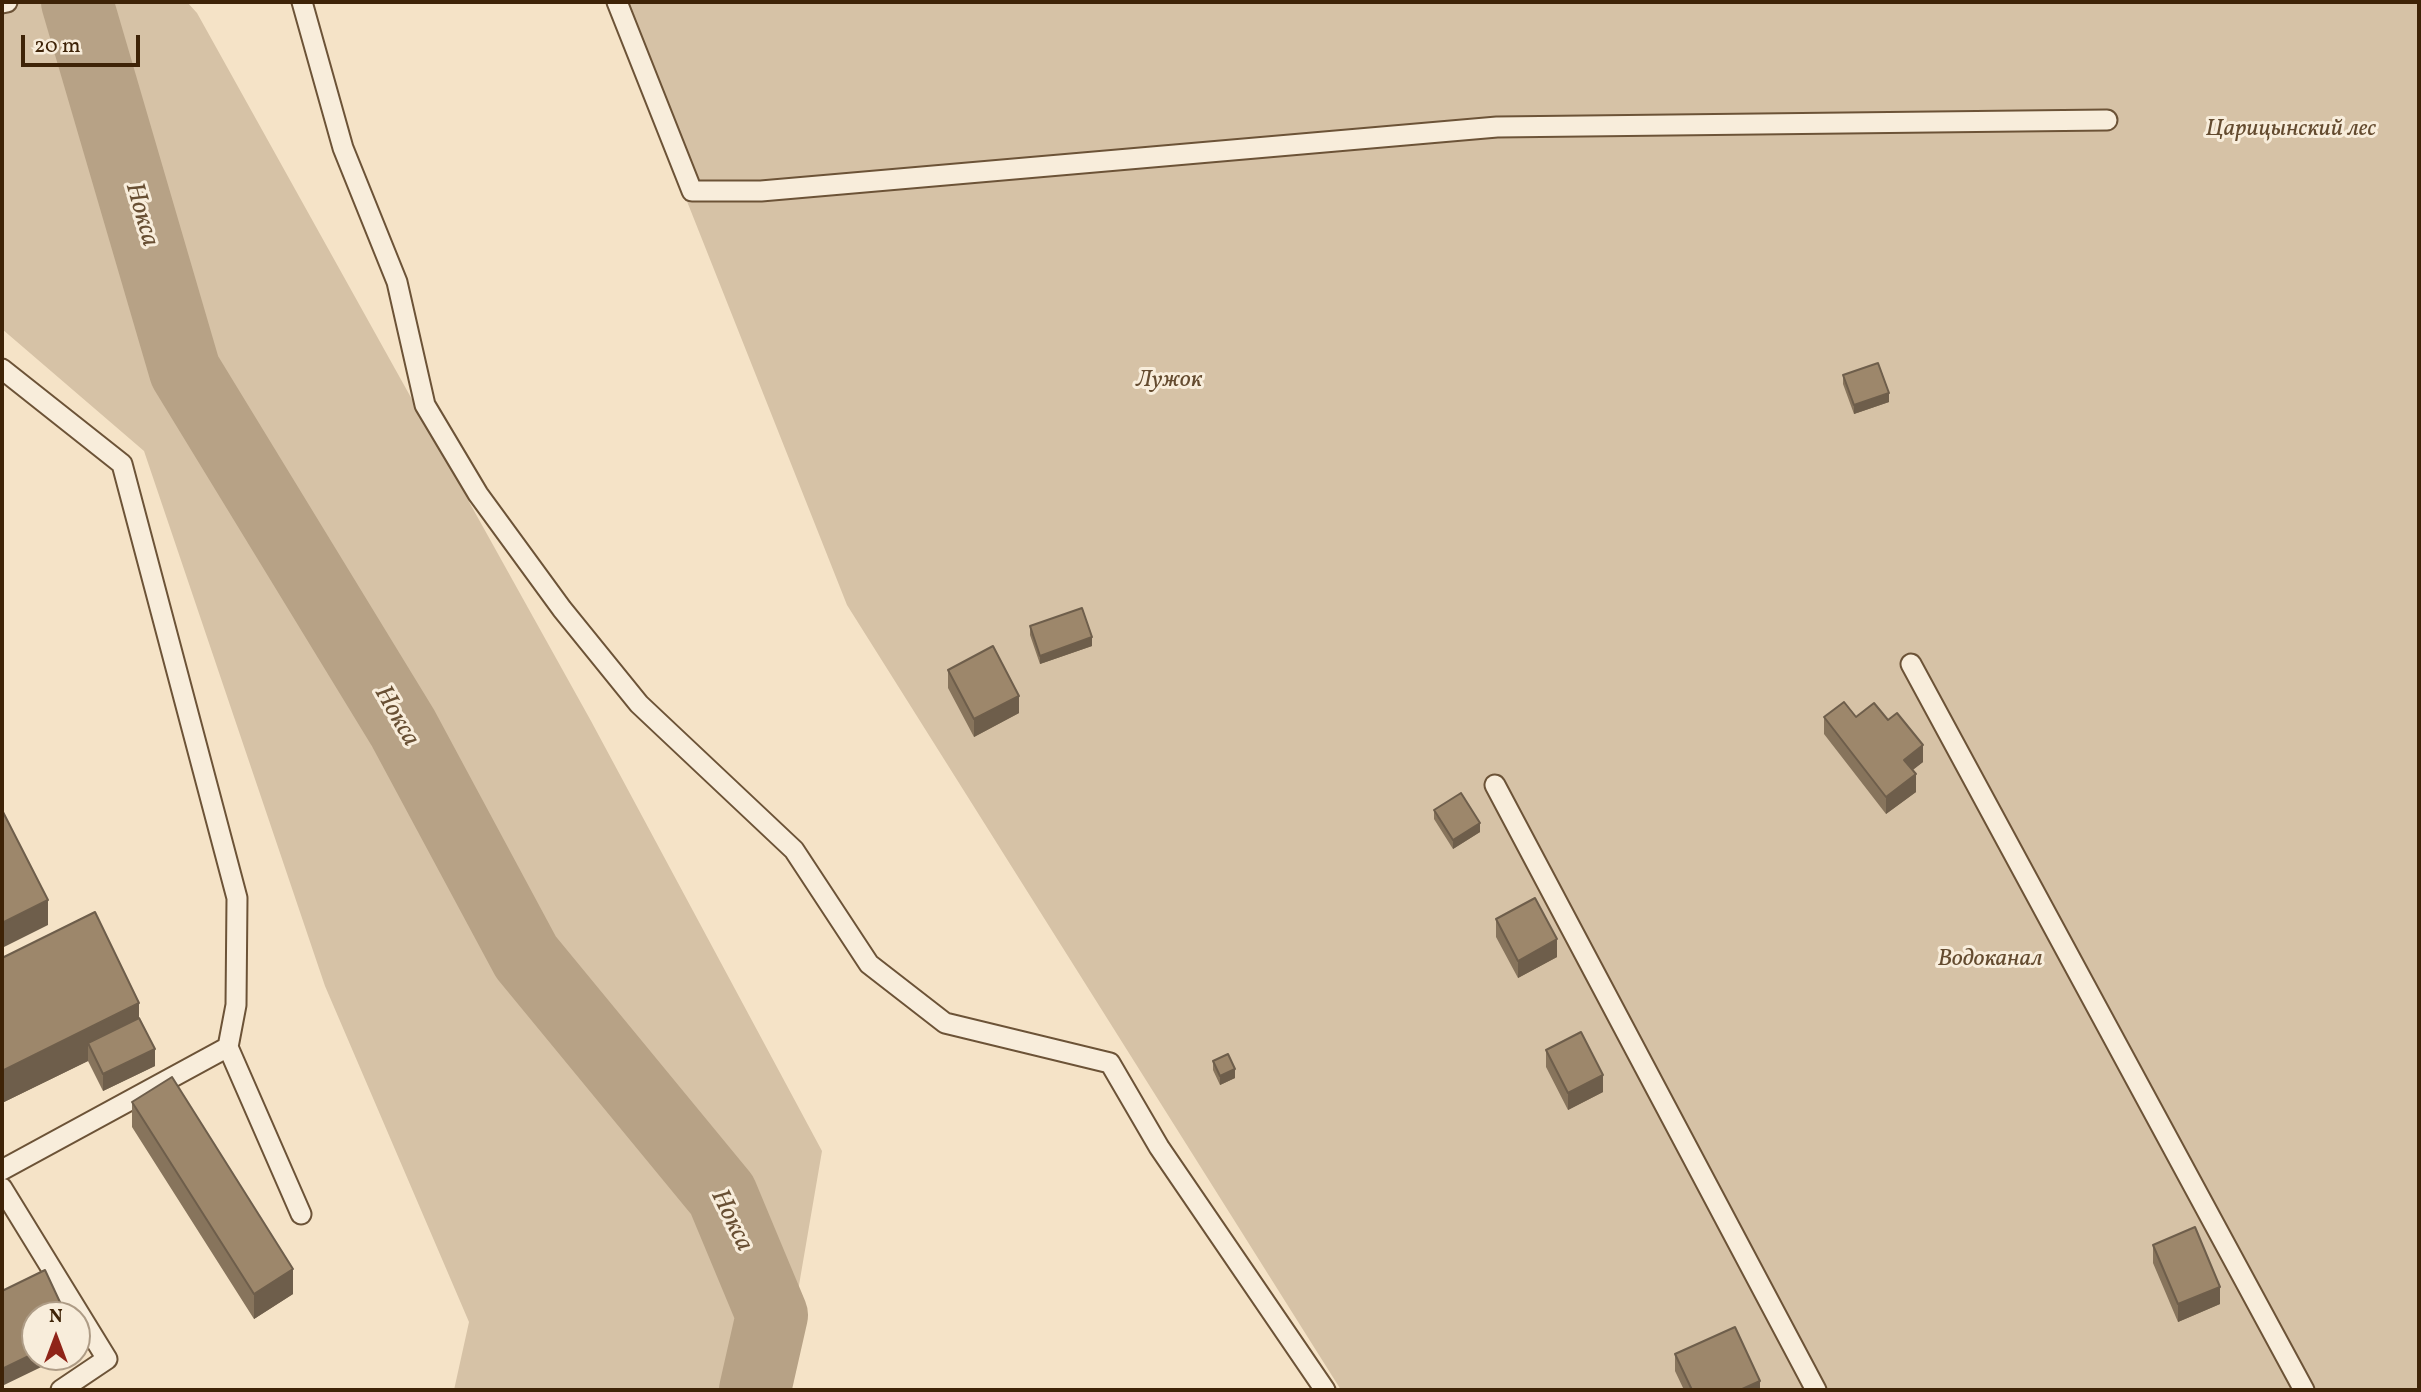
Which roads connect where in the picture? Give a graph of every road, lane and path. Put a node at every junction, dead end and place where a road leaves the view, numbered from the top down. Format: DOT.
graph roads {
  1 [pos="7,2"];
  2 [pos="302,2"];
  3 [pos="617,2"];
  4 [pos="2,4"];
  5 [pos="2107,120"];
  6 [pos="2,369"];
  7 [pos="1911,664"];
  8 [pos="1494,785"];
  9 [pos="228,1047"];
  10 [pos="2,1170"];
  11 [pos="2,1188"];
  12 [pos="300,1213"];
  13 [pos="61,1390"];
  14 [pos="1325,1390"];
  15 [pos="1816,1390"];
  16 [pos="2304,1390"];
  1 -- 4 [label="lane"];
  2 -- 14 [label="lane"];
  3 -- 5 [label="lane"];
  6 -- 9 [label="lane"];
  7 -- 16 [label="lane"];
  8 -- 15 [label="lane"];
  9 -- 10 [label="lane"];
  9 -- 12 [label="lane"];
  11 -- 13 [label="lane"];
}
